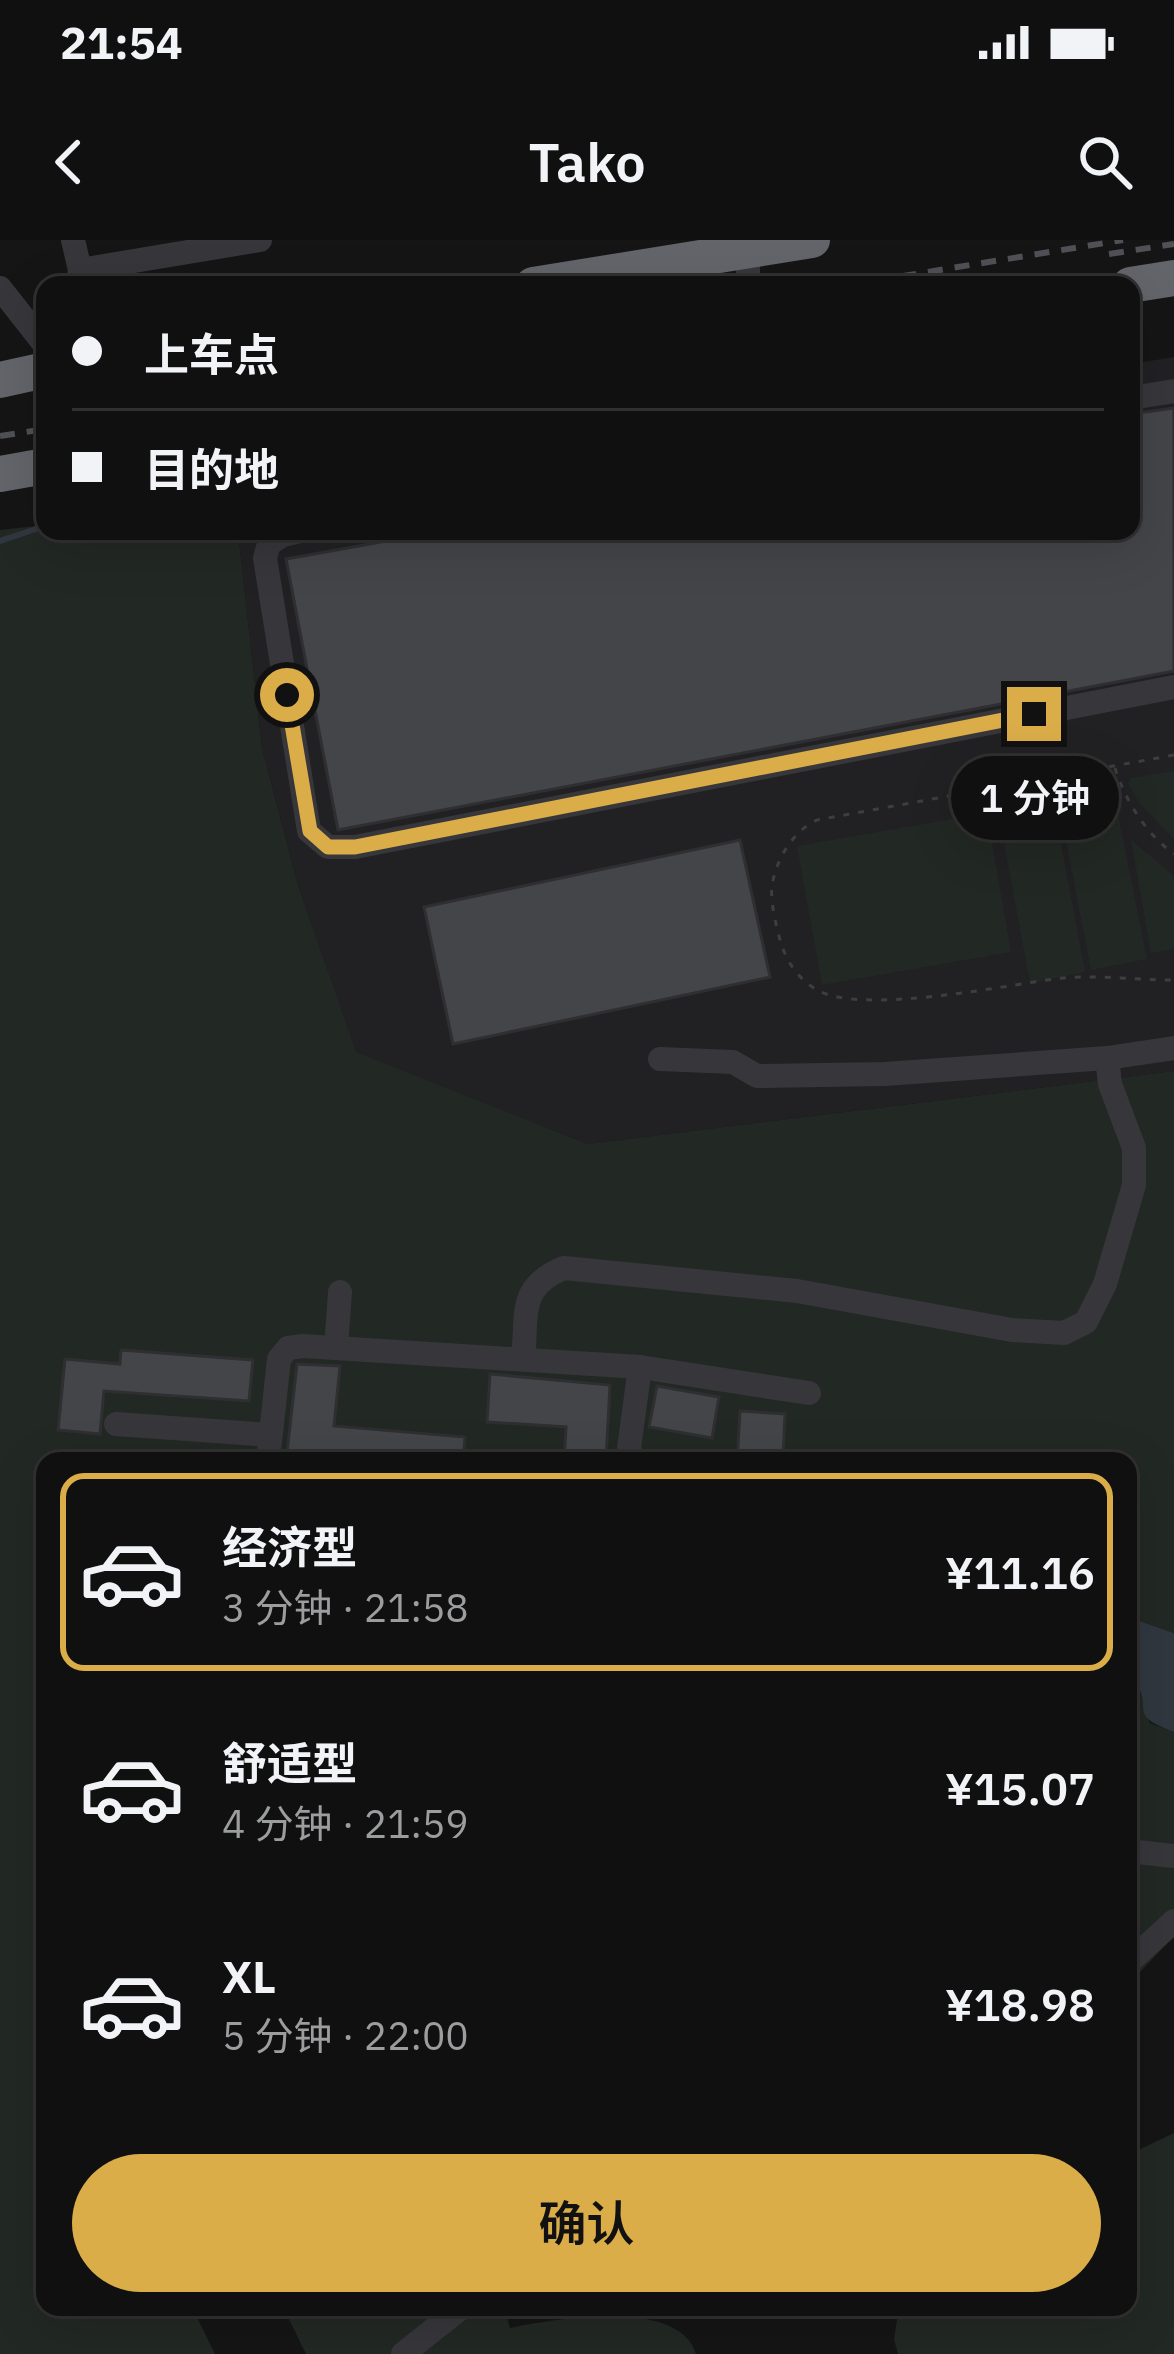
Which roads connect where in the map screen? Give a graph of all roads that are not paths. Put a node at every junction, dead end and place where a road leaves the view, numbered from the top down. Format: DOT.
graph roads {
  1 [pos="73,240"];
  2 [pos="260,240"];
  3 [pos="694,240"];
  4 [pos="812,240"];
  5 [pos="740,259"];
  6 [pos="631,268"];
  7 [pos="79,276"];
  8 [pos="84,276"];
  9 [pos="585,276"];
  10 [pos="1174,278"];
  11 [pos="1140,283"];
  12 [pos="0,288"];
  13 [pos="36,334"];
  14 [pos="36,372"];
  15 [pos="0,380"];
  16 [pos="1174,391"];
  17 [pos="1140,397"];
  18 [pos="36,468"];
  19 [pos="0,474"];
  20 [pos="278,540"];
  21 [pos="1174,687"];
  22 [pos="1174,1048"];
  23 [pos="1107,1058"];
  24 [pos="659,1059"];
  25 [pos="340,1292"];
  26 [pos="336,1348"];
  27 [pos="524,1359"];
  28 [pos="640,1366"];
  29 [pos="809,1393"];
  30 [pos="116,1424"];
  31 [pos="270,1435"];
  32 [pos="269,1452"];
  33 [pos="631,1452"];
  34 [pos="1137,1852"];
  35 [pos="1174,1856"];
  36 [pos="1174,1921"];
  37 [pos="1137,1955"];
  38 [pos="451,2316"];
  39 [pos="404,2354"];
  1 -- 7 [label="street"];
  2 -- 8 [label="street"];
  3 -- 6 [label="highway"];
  4 -- 5 [label="highway"];
  5 -- 6 [label="highway"];
  6 -- 9 [label="highway"];
  10 -- 11 [label="highway"];
  12 -- 13 [label="street"];
  14 -- 15 [label="highway"];
  16 -- 17 [label="street"];
  18 -- 19 [label="highway"];
  20 -- 21 [label="street"];
  22 -- 23 [label="street"];
  23 -- 24 [label="street"];
  23 -- 27 [label="street"];
  25 -- 26 [label="street"];
  26 -- 27 [label="street"];
  26 -- 31 [label="street"];
  27 -- 28 [label="street"];
  28 -- 29 [label="street"];
  28 -- 33 [label="street"];
  30 -- 31 [label="street"];
  31 -- 32 [label="street"];
  34 -- 35 [label="street"];
  36 -- 37 [label="street"];
  38 -- 39 [label="street"];
}
